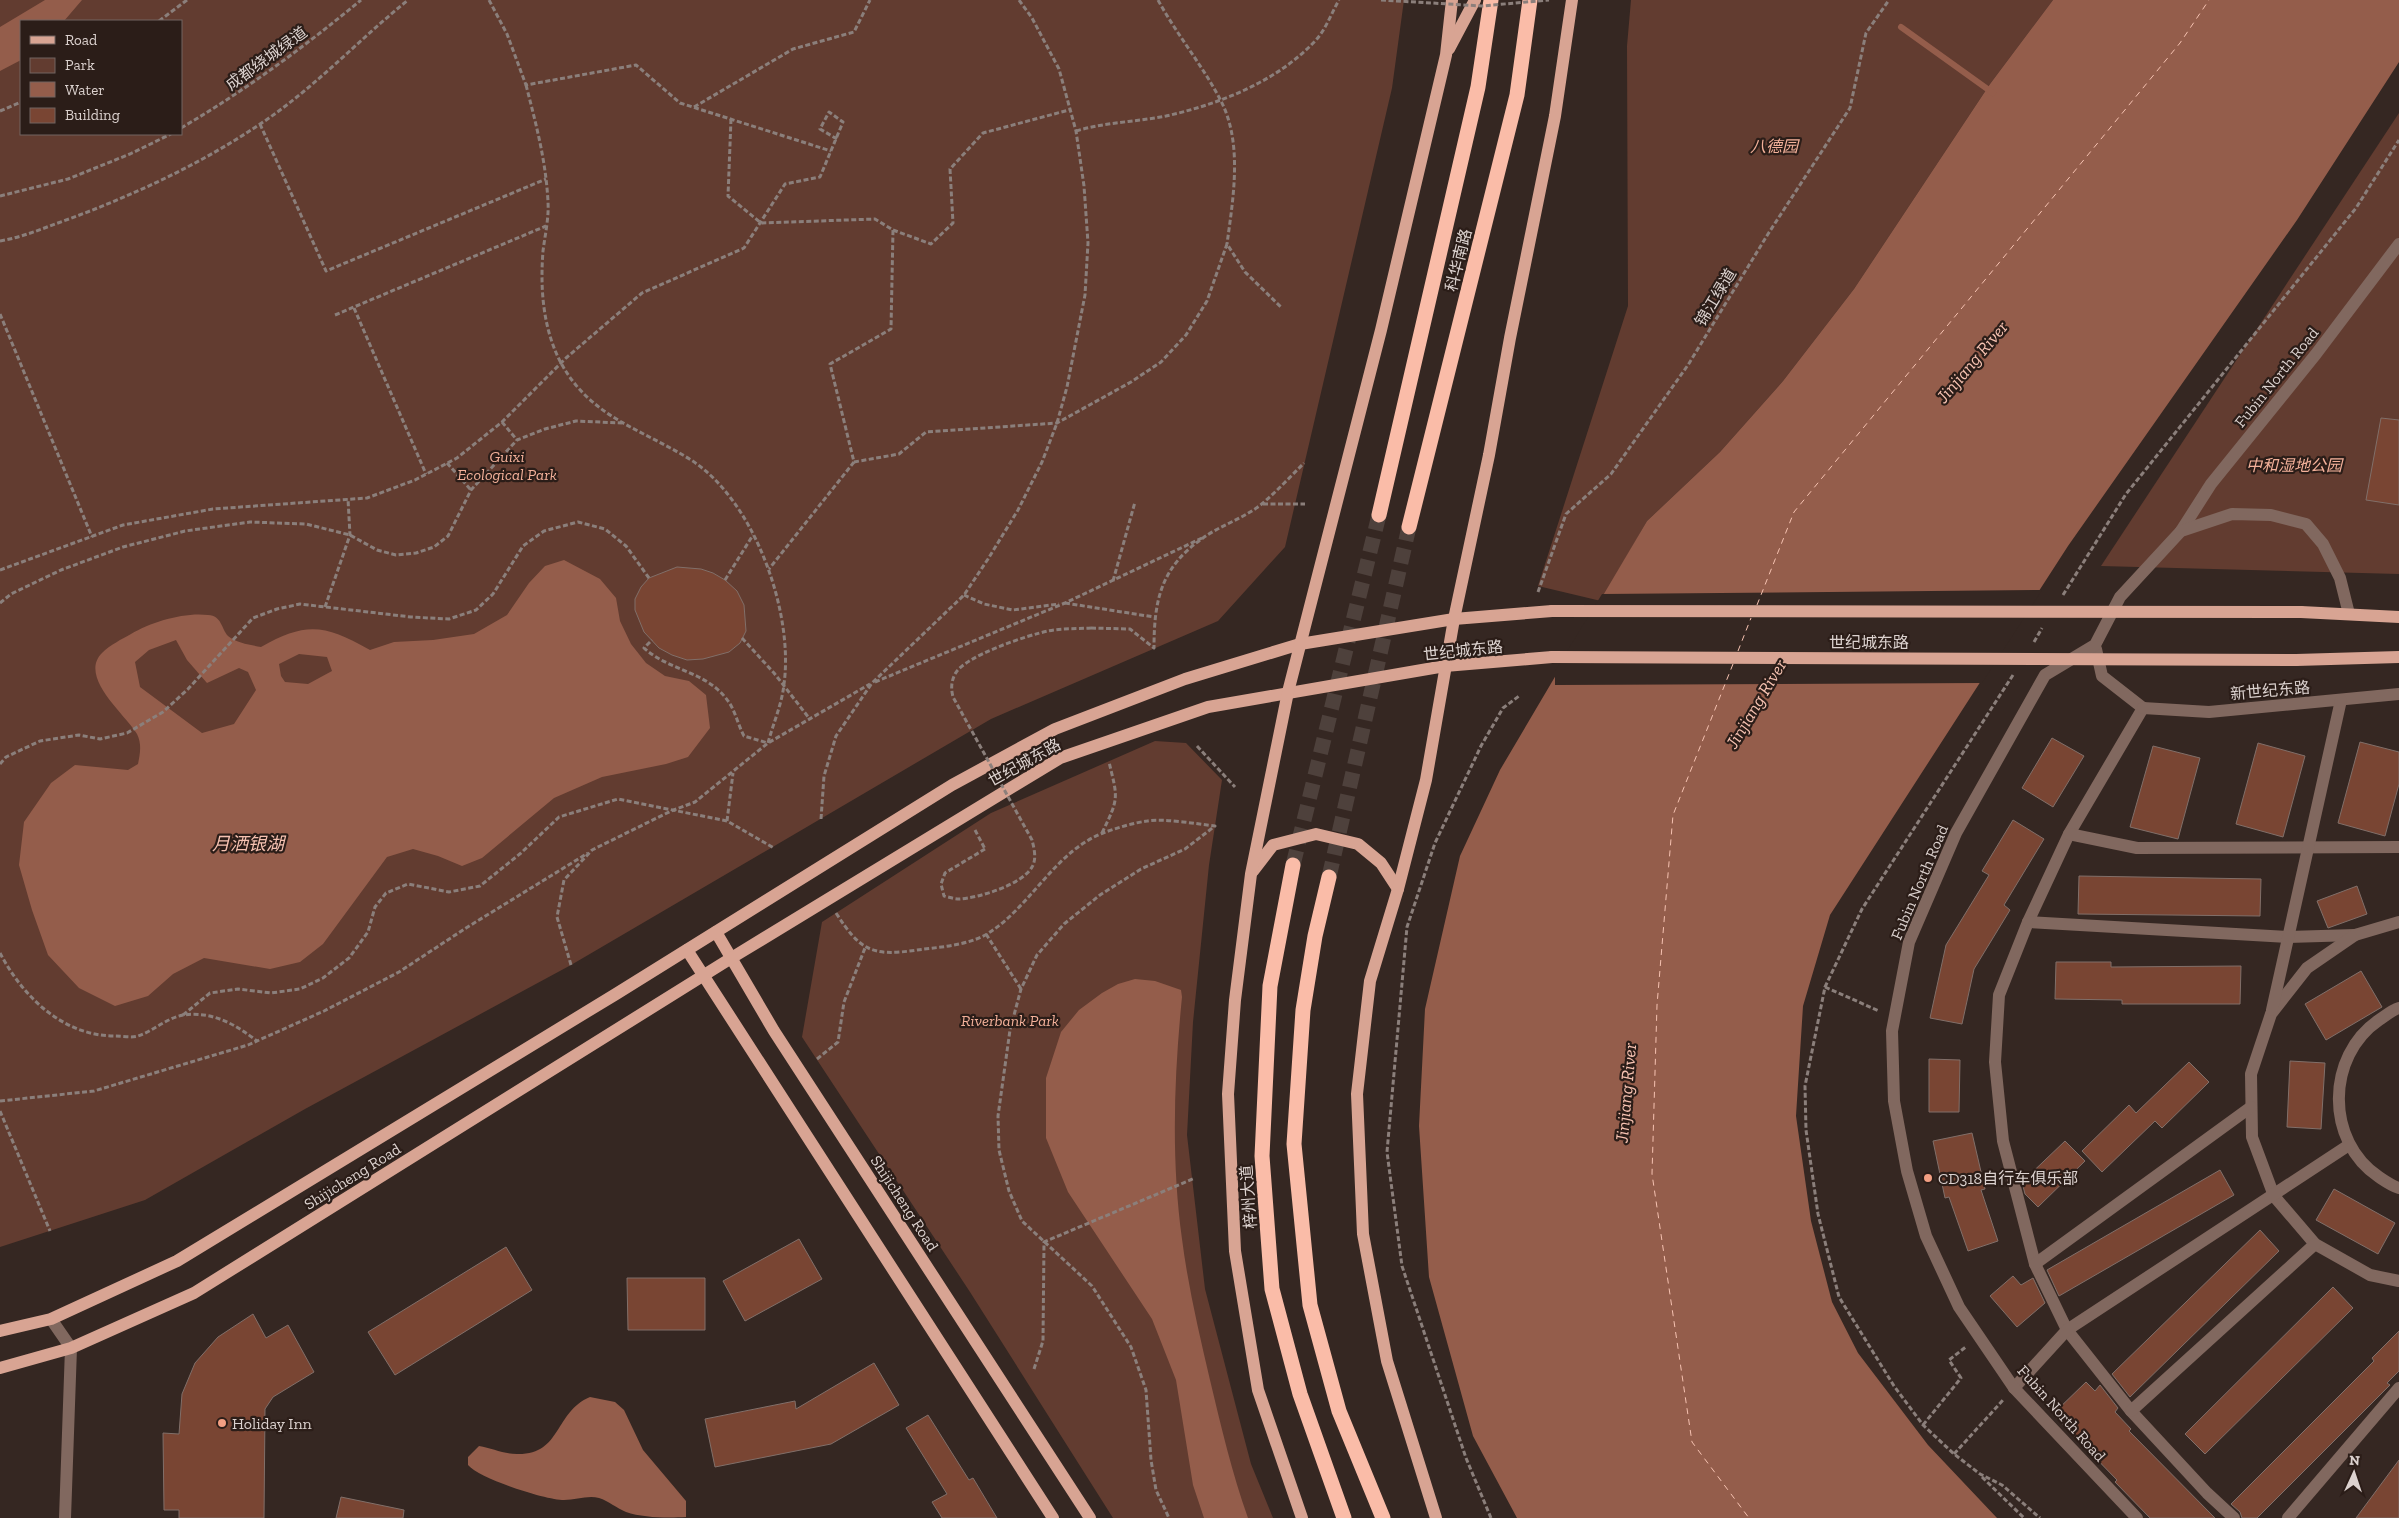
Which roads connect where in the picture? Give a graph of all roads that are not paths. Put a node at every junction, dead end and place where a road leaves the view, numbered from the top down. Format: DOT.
graph roads {
  1 [pos="1452,0"];
  2 [pos="1475,0"];
  3 [pos="1492,0"];
  4 [pos="1530,0"];
  5 [pos="1572,0"];
  6 [pos="1446,55"];
  7 [pos="2399,244"];
  8 [pos="1379,515"];
  9 [pos="1410,527"];
  10 [pos="2181,531"];
  11 [pos="2349,614"];
  12 [pos="2399,617"];
  13 [pos="1454,618"];
  14 [pos="1300,644"];
  15 [pos="2095,645"];
  16 [pos="2399,657"];
  17 [pos="2296,660"];
  18 [pos="1445,666"];
  19 [pos="1288,692"];
  20 [pos="2399,694"];
  21 [pos="2341,700"];
  22 [pos="2143,708"];
  23 [pos="2069,834"];
  24 [pos="2308,846"];
  25 [pos="2399,847"];
  26 [pos="1294,865"];
  27 [pos="1251,874"];
  28 [pos="1330,877"];
  29 [pos="1398,889"];
  30 [pos="2028,922"];
  31 [pos="2399,922"];
  32 [pos="716,932"];
  33 [pos="2355,935"];
  34 [pos="2288,937"];
  35 [pos="687,950"];
  36 [pos="733,956"];
  37 [pos="704,974"];
  38 [pos="2399,1008"];
  39 [pos="2271,1014"];
  40 [pos="2251,1107"];
  41 [pos="2349,1145"];
  42 [pos="2399,1188"];
  43 [pos="2274,1196"];
  44 [pos="2315,1244"];
  45 [pos="2035,1264"];
  46 [pos="2399,1281"];
  47 [pos="51,1319"];
  48 [pos="2067,1330"];
  49 [pos="0,1331"];
  50 [pos="71,1348"];
  51 [pos="0,1368"];
  52 [pos="2014,1388"];
  53 [pos="2399,1388"];
  54 [pos="2131,1412"];
  55 [pos="65,1518"];
  56 [pos="1053,1518"];
  57 [pos="1090,1518"];
  58 [pos="1302,1518"];
  59 [pos="1344,1518"];
  60 [pos="1383,1518"];
  61 [pos="1436,1518"];
  62 [pos="2137,1518"];
  63 [pos="2234,1518"];
  64 [pos="2288,1518"];
  1 -- 6 [label="main road"];
  2 -- 6 [label="main road"];
  3 -- 8 [label="highway, 科华南路"];
  4 -- 9 [label="highway, 科华南路"];
  5 -- 13 [label="main road"];
  6 -- 14 [label="main road"];
  7 -- 10 [label="street, Fubin North Road"];
  10 -- 11 [label="street, Fubin North Road"];
  10 -- 15 [label="street, Fubin North Road"];
  11 -- 12 [label="main road"];
  11 -- 13 [label="main road, 世纪城东路, bridge"];
  13 -- 14 [label="main road, 世纪城东路"];
  13 -- 18 [label="main road"];
  14 -- 19 [label="main road"];
  14 -- 32 [label="main road, 世纪城东路"];
  15 -- 22 [label="street"];
  15 -- 52 [label="street, Fubin North Road"];
  16 -- 17 [label="main road, 新世纪东路"];
  17 -- 18 [label="main road, 世纪城东路, bridge"];
  18 -- 19 [label="main road, 世纪城东路"];
  18 -- 29 [label="main road"];
  19 -- 27 [label="main road"];
  19 -- 36 [label="main road, 世纪城东路"];
  20 -- 21 [label="street, 新世纪东路"];
  21 -- 22 [label="street, 新世纪东路"];
  21 -- 24 [label="street"];
  22 -- 23 [label="street"];
  23 -- 24 [label="street"];
  23 -- 30 [label="street"];
  24 -- 25 [label="street"];
  24 -- 34 [label="street"];
  26 -- 59 [label="highway, 梓州大道"];
  27 -- 29 [label="main road"];
  27 -- 58 [label="main road"];
  28 -- 60 [label="highway"];
  29 -- 61 [label="main road"];
  30 -- 34 [label="street"];
  30 -- 45 [label="street"];
  31 -- 33 [label="street"];
  32 -- 35 [label="main road, Shijicheng Road"];
  32 -- 36 [label="main road, Shijicheng Road"];
  33 -- 34 [label="street"];
  33 -- 39 [label="street"];
  34 -- 39 [label="street"];
  35 -- 37 [label="main road"];
  35 -- 47 [label="main road, Shijicheng Road"];
  36 -- 37 [label="main road, 世纪城东路"];
  36 -- 57 [label="main road, Shijicheng Road"];
  37 -- 50 [label="main road, Shijicheng Road"];
  37 -- 56 [label="main road"];
  38 -- 41 [label="street"];
  39 -- 40 [label="street"];
  40 -- 43 [label="street"];
  40 -- 45 [label="street"];
  41 -- 42 [label="street"];
  41 -- 43 [label="street"];
  43 -- 44 [label="street"];
  43 -- 48 [label="street"];
  44 -- 46 [label="street"];
  44 -- 54 [label="street"];
  45 -- 48 [label="street"];
  47 -- 49 [label="main road, Shijicheng Road"];
  47 -- 50 [label="street"];
  48 -- 52 [label="street"];
  48 -- 54 [label="street"];
  50 -- 51 [label="main road, Shijicheng Road"];
  50 -- 55 [label="street"];
  52 -- 62 [label="street, Fubin North Road"];
  53 -- 64 [label="street"];
  54 -- 63 [label="street"];
}
